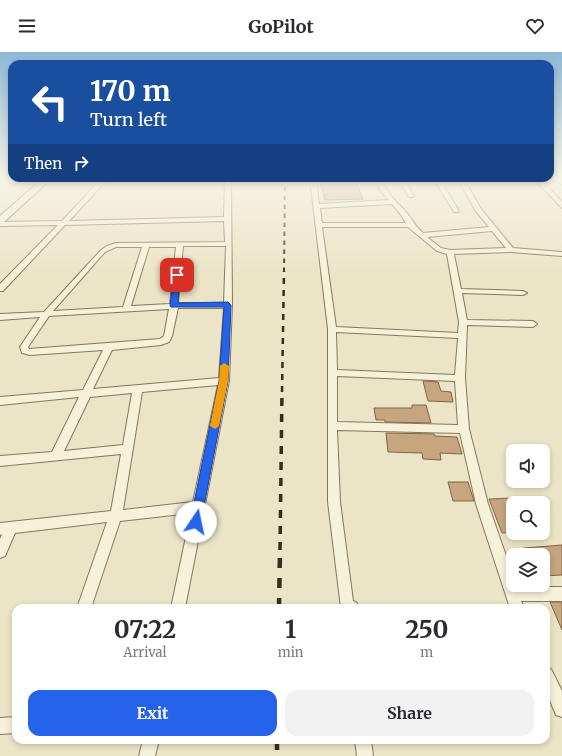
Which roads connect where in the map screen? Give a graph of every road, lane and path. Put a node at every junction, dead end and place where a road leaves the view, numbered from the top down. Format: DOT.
graph roads {
  1 [pos="10,212"];
  2 [pos="74,212"];
  3 [pos="227,212"];
  4 [pos="319,212"];
  5 [pos="402,212"];
  6 [pos="479,212"];
  7 [pos="227,219"];
  8 [pos="0,221"];
  9 [pos="65,222"];
  10 [pos="0,224"];
  11 [pos="320,225"];
  12 [pos="410,225"];
  13 [pos="493,229"];
  14 [pos="422,235"];
  15 [pos="180,244"];
  16 [pos="228,244"];
  17 [pos="146,245"];
  18 [pos="511,250"];
  19 [pos="450,252"];
  20 [pos="562,254"];
  21 [pos="0,289"];
  22 [pos="457,292"];
  23 [pos="524,293"];
  24 [pos="228,305"];
  25 [pos="174,306"];
  26 [pos="126,309"];
  27 [pos="46,314"];
  28 [pos="0,317"];
  29 [pos="463,322"];
  30 [pos="533,324"];
  31 [pos="332,329"];
  32 [pos="463,336"];
  33 [pos="109,347"];
  34 [pos="332,373"];
  35 [pos="460,378"];
  36 [pos="224,381"];
  37 [pos="138,388"];
  38 [pos="87,393"];
  39 [pos="0,402"];
  40 [pos="332,426"];
  41 [pos="464,429"];
  42 [pos="128,449"];
  43 [pos="56,455"];
  44 [pos="0,461"];
  45 [pos="198,507"];
  46 [pos="116,515"];
  47 [pos="6,528"];
  48 [pos="0,552"];
  49 [pos="512,594"];
  50 [pos="562,594"];
  51 [pos="85,604"];
  52 [pos="179,604"];
  53 [pos="347,604"];
  54 [pos="516,604"];
  55 [pos="550,682"];
  56 [pos="562,708"];
  57 [pos="12,725"];
  58 [pos="0,726"];
  59 [pos="150,744"];
  60 [pos="364,744"];
  61 [pos="147,756"];
  62 [pos="365,756"];
  1 -- 8 [label="main road"];
  2 -- 9 [label="street"];
  3 -- 7 [label="street"];
  4 -- 11 [label="street"];
  5 -- 12 [label="street"];
  6 -- 13 [label="street"];
  7 -- 9 [label="street"];
  7 -- 16 [label="street"];
  9 -- 10 [label="street"];
  9 -- 21 [label="street"];
  11 -- 12 [label="street"];
  11 -- 31 [label="street"];
  12 -- 14 [label="street"];
  13 -- 14 [label="street"];
  13 -- 18 [label="street"];
  14 -- 19 [label="street"];
  15 -- 16 [label="street"];
  15 -- 17 [label="street"];
  15 -- 25 [label="street"];
  16 -- 24 [label="street"];
  17 -- 26 [label="street"];
  17 -- 27 [label="street"];
  18 -- 19 [label="street"];
  18 -- 20 [label="street"];
  19 -- 22 [label="street"];
  22 -- 23 [label="street"];
  22 -- 29 [label="street"];
  24 -- 25 [label="street"];
  24 -- 36 [label="street"];
  25 -- 26 [label="street"];
  25 -- 33 [label="street"];
  26 -- 27 [label="street"];
  27 -- 28 [label="street"];
  27 -- 33 [label="street"];
  29 -- 30 [label="street"];
  29 -- 32 [label="street"];
  31 -- 32 [label="street"];
  31 -- 34 [label="street"];
  32 -- 35 [label="street"];
  33 -- 38 [label="street"];
  34 -- 35 [label="street"];
  34 -- 40 [label="street"];
  35 -- 41 [label="street"];
  36 -- 37 [label="street"];
  36 -- 45 [label="street"];
  37 -- 38 [label="street"];
  37 -- 42 [label="street"];
  38 -- 39 [label="street"];
  38 -- 43 [label="street"];
  40 -- 41 [label="street"];
  40 -- 53 [label="street"];
  41 -- 49 [label="street"];
  42 -- 43 [label="street"];
  42 -- 46 [label="street"];
  43 -- 44 [label="street"];
  45 -- 46 [label="street"];
  45 -- 52 [label="street"];
  46 -- 47 [label="street"];
  46 -- 51 [label="street"];
  47 -- 48 [label="street"];
  49 -- 50 [label="street"];
  49 -- 54 [label="street"];
  55 -- 56 [label="street"];
  57 -- 58 [label="street"];
  59 -- 61 [label="street"];
  60 -- 62 [label="street"];
}
